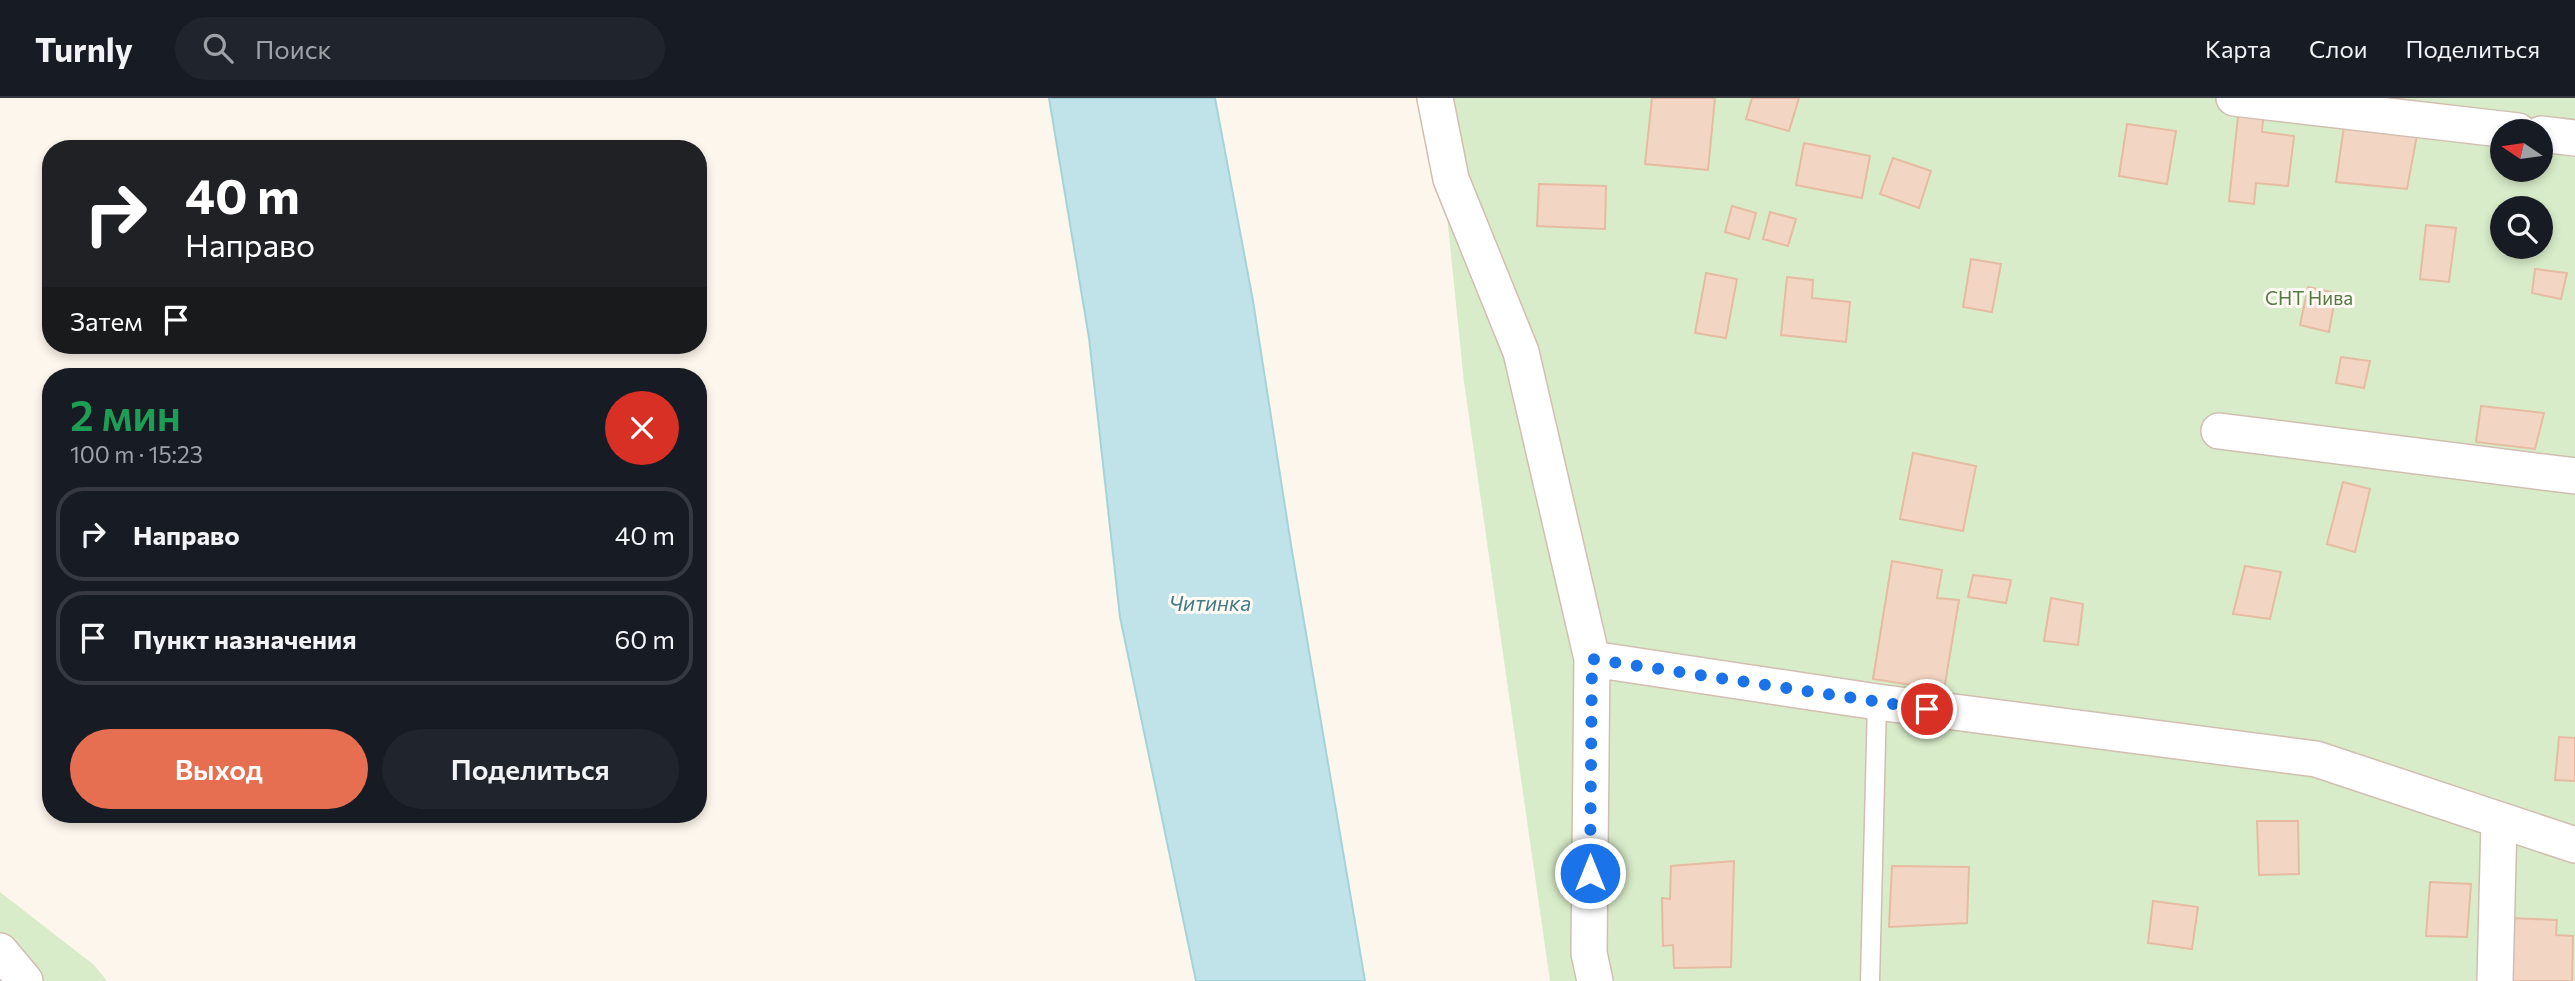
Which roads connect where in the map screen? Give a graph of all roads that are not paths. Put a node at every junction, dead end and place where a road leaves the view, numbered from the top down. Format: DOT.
graph roads {
  1 [pos="1435,98"];
  2 [pos="2234,98"];
  3 [pos="2490,128"];
  4 [pos="2553,135"];
  5 [pos="2575,138"];
  6 [pos="2219,431"];
  7 [pos="2575,475"];
  8 [pos="1592,659"];
  9 [pos="1877,702"];
  10 [pos="2499,821"];
  11 [pos="2575,845"];
  12 [pos="0,951"];
  13 [pos="25,981"];
  14 [pos="1595,981"];
  15 [pos="1870,981"];
  16 [pos="2495,981"];
  1 -- 8 [label="street"];
  2 -- 3 [label="street"];
  4 -- 5 [label="street"];
  6 -- 7 [label="street"];
  8 -- 9 [label="street"];
  8 -- 14 [label="street"];
  9 -- 10 [label="street"];
  9 -- 15 [label="lane"];
  10 -- 11 [label="street"];
  10 -- 16 [label="street"];
  12 -- 13 [label="street"];
}
